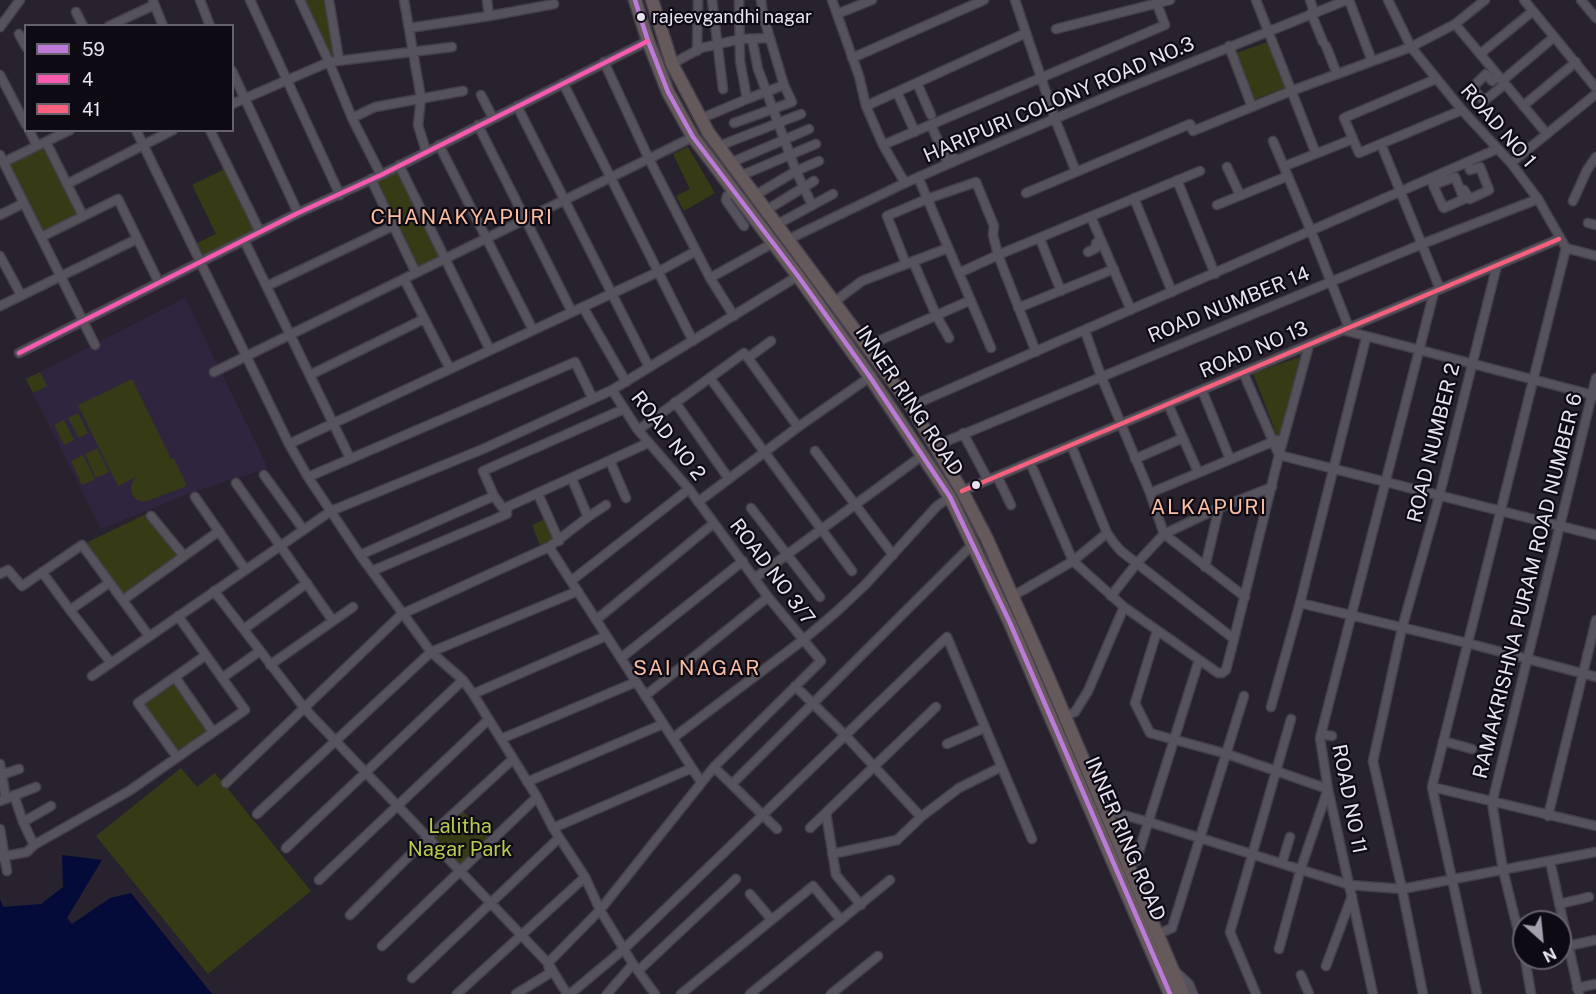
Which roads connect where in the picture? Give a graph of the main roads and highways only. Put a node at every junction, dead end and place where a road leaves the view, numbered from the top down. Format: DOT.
graph roads {
  1 [pos="636,0"];
  2 [pos="652,0"];
  3 [pos="830,321"];
  4 [pos="849,322"];
  5 [pos="1167,990"];
  6 [pos="1183,994"];
  1 -- 3 [label="highway, INNER RING ROAD"];
  2 -- 4 [label="highway, INNER RING ROAD"];
  3 -- 4 [label="highway"];
  3 -- 5 [label="highway, INNER RING ROAD"];
  4 -- 6 [label="highway, INNER RING ROAD"];
}
